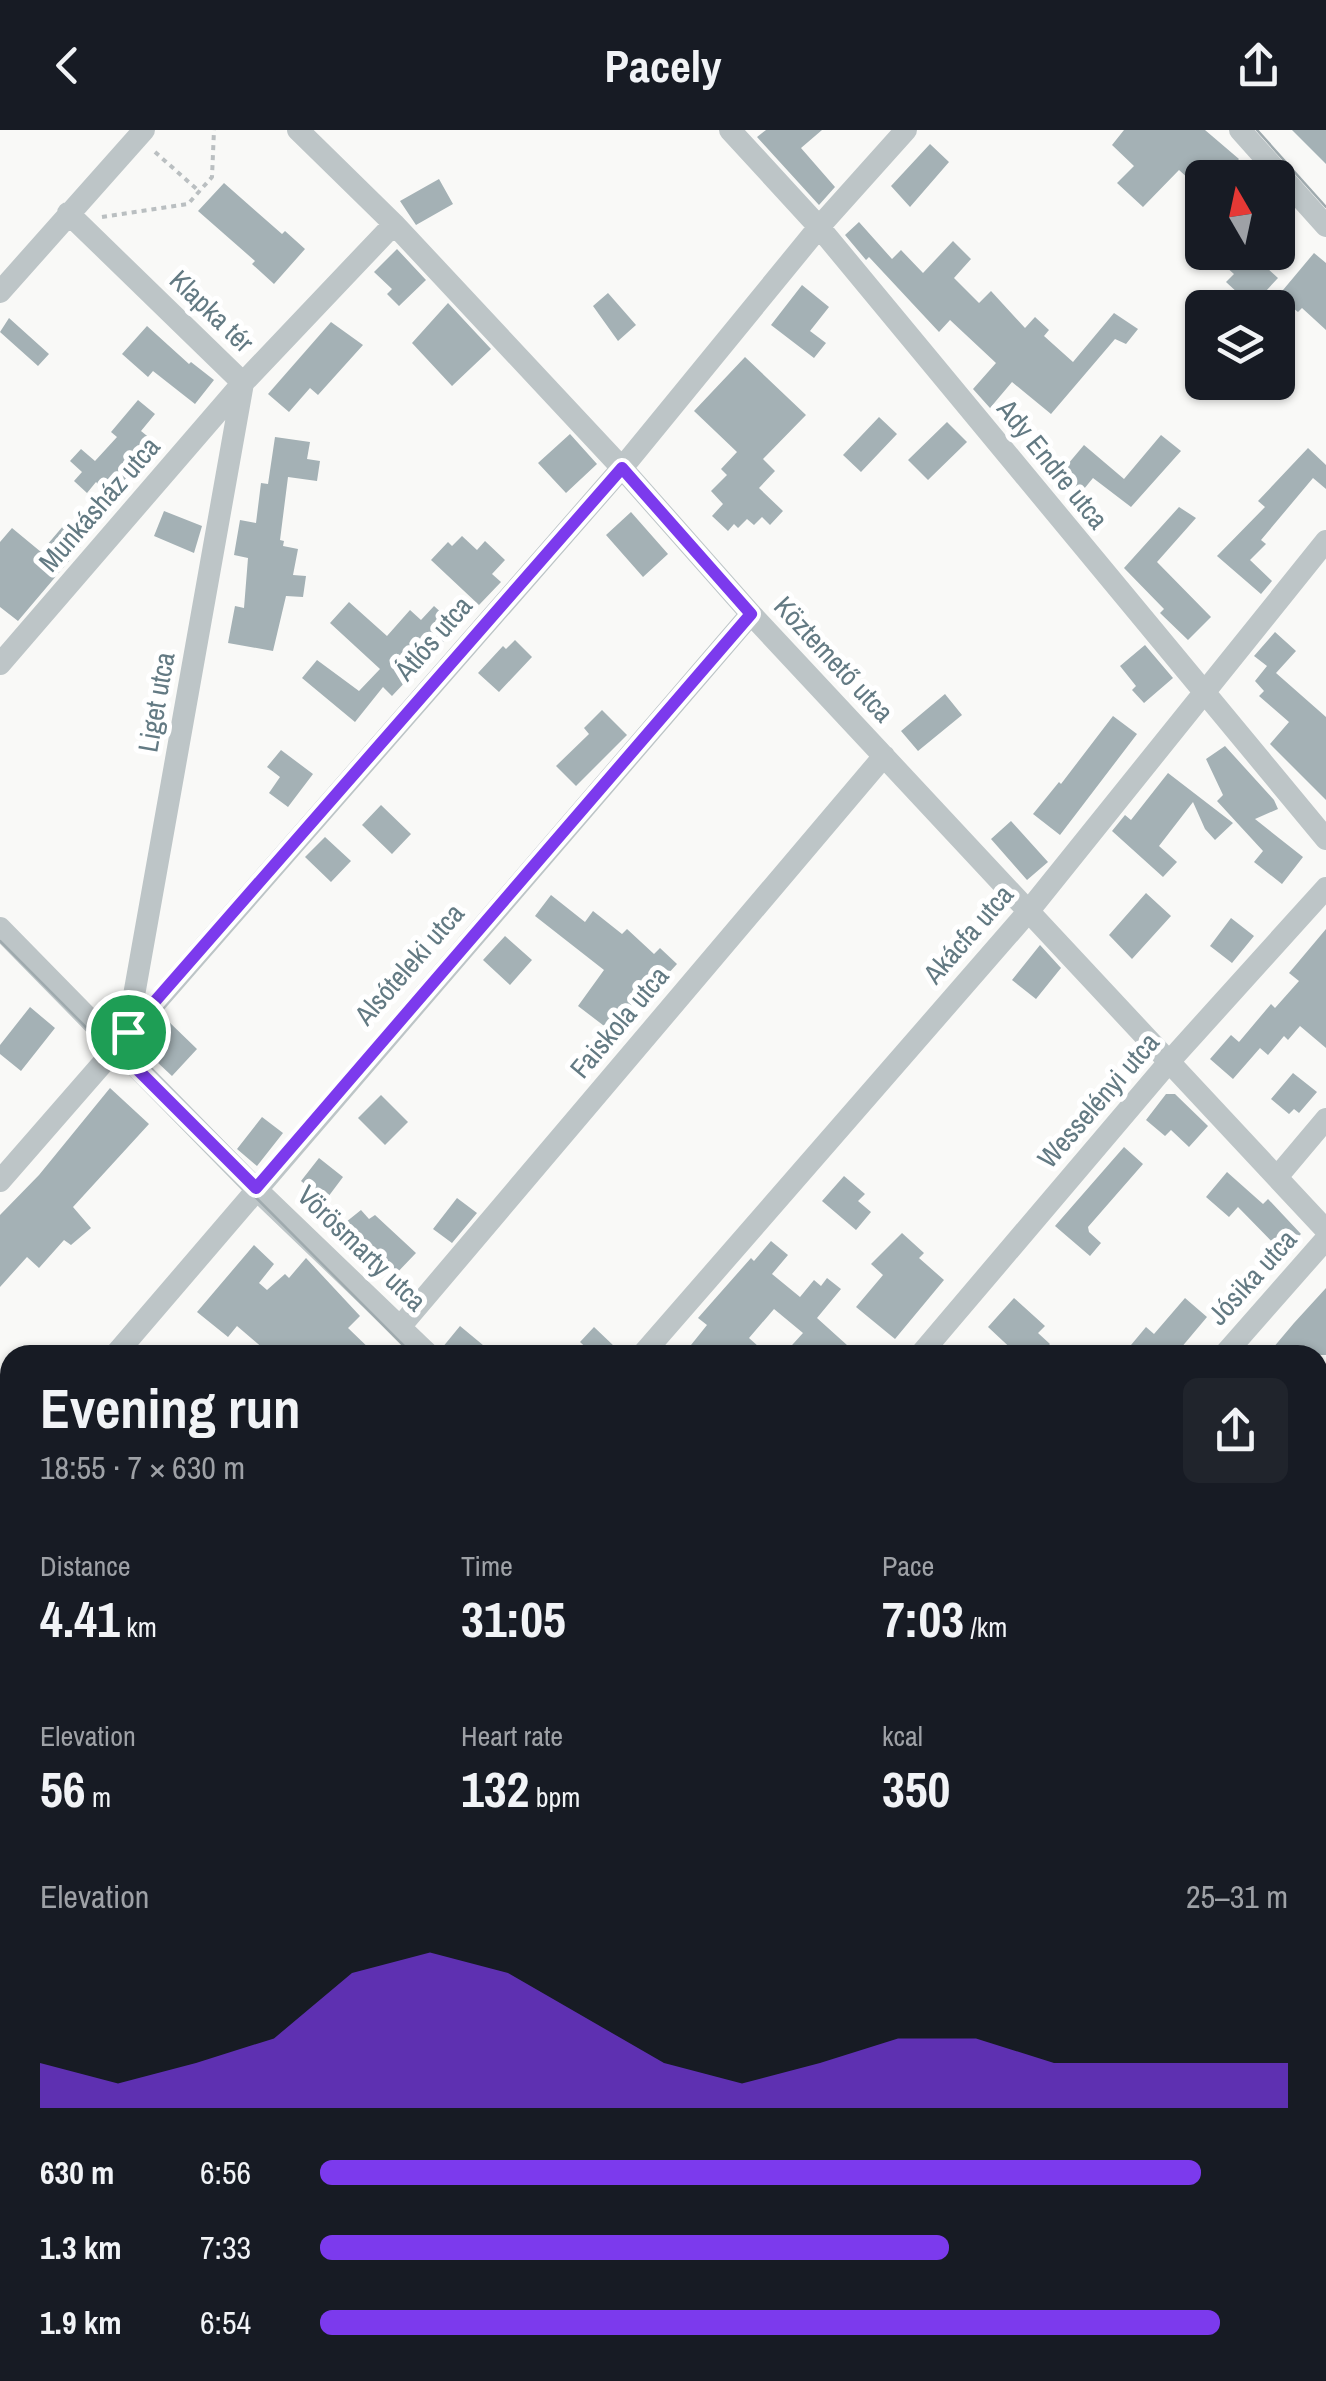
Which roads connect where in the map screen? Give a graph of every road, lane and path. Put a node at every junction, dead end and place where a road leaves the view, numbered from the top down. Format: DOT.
graph roads {
  1 [pos="214,130"];
  2 [pos="298,130"];
  3 [pos="730,130"];
  4 [pos="906,130"];
  5 [pos="1240,130"];
  6 [pos="144,136"];
  7 [pos="200,192"];
  8 [pos="72,217"];
  9 [pos="394,224"];
  10 [pos="1326,226"];
  11 [pos="820,227"];
  12 [pos="0,292"];
  13 [pos="243,383"];
  14 [pos="622,468"];
  15 [pos="1326,542"];
  16 [pos="751,614"];
  17 [pos="0,664"];
  18 [pos="1204,694"];
  19 [pos="884,756"];
  20 [pos="1326,839"];
  21 [pos="1326,888"];
  22 [pos="1027,912"];
  23 [pos="0,928"];
  24 [pos="122,1040"];
  25 [pos="1168,1063"];
  26 [pos="1326,1119"];
  27 [pos="1278,1176"];
  28 [pos="0,1181"];
  29 [pos="256,1188"];
  30 [pos="1326,1230"];
  31 [pos="1326,1239"];
  32 [pos="400,1327"];
  33 [pos="123,1345"];
  34 [pos="419,1345"];
  35 [pos="651,1345"];
  36 [pos="928,1345"];
  37 [pos="1233,1345"];
  1 -- 7 [label="path"];
  2 -- 9 [label="street, Köztemető utca"];
  3 -- 11 [label="street, Ady Endre utca"];
  4 -- 11 [label="street, Átlós utca"];
  5 -- 10 [label="street"];
  6 -- 7 [label="path"];
  6 -- 8 [label="street"];
  7 -- 8 [label="path"];
  8 -- 12 [label="street"];
  8 -- 13 [label="street, Klapka tér"];
  9 -- 13 [label="street, Klapka tér"];
  9 -- 14 [label="street, Köztemető utca"];
  11 -- 14 [label="street, Átlós utca"];
  11 -- 18 [label="street, Ady Endre utca"];
  13 -- 17 [label="street, Munkásház utca"];
  13 -- 24 [label="street, Liget utca"];
  14 -- 16 [label="street, Köztemető utca"];
  14 -- 24 [label="street, Átlós utca"];
  15 -- 18 [label="street, Akácfa utca"];
  16 -- 19 [label="street, Köztemető utca"];
  16 -- 29 [label="street, Alsóteleki utca"];
  18 -- 20 [label="street, Ady Endre utca"];
  18 -- 22 [label="street, Akácfa utca"];
  19 -- 22 [label="street, Köztemető utca"];
  19 -- 32 [label="street, Faiskola utca"];
  21 -- 25 [label="street, Wesselényi utca"];
  22 -- 25 [label="street, Köztemető utca"];
  22 -- 35 [label="street, Akácfa utca"];
  23 -- 24 [label="street, Vörösmarty utca"];
  24 -- 28 [label="street, Átlós utca"];
  24 -- 29 [label="street, Vörösmarty utca"];
  25 -- 27 [label="street, Köztemető utca"];
  25 -- 36 [label="street, Wesselényi utca"];
  26 -- 27 [label="street"];
  27 -- 30 [label="street, Köztemető utca"];
  29 -- 32 [label="street, Vörösmarty utca"];
  29 -- 33 [label="street, Alsóteleki utca"];
  31 -- 37 [label="street, Jósika utca"];
  32 -- 34 [label="street, Vörösmarty utca"];
}
